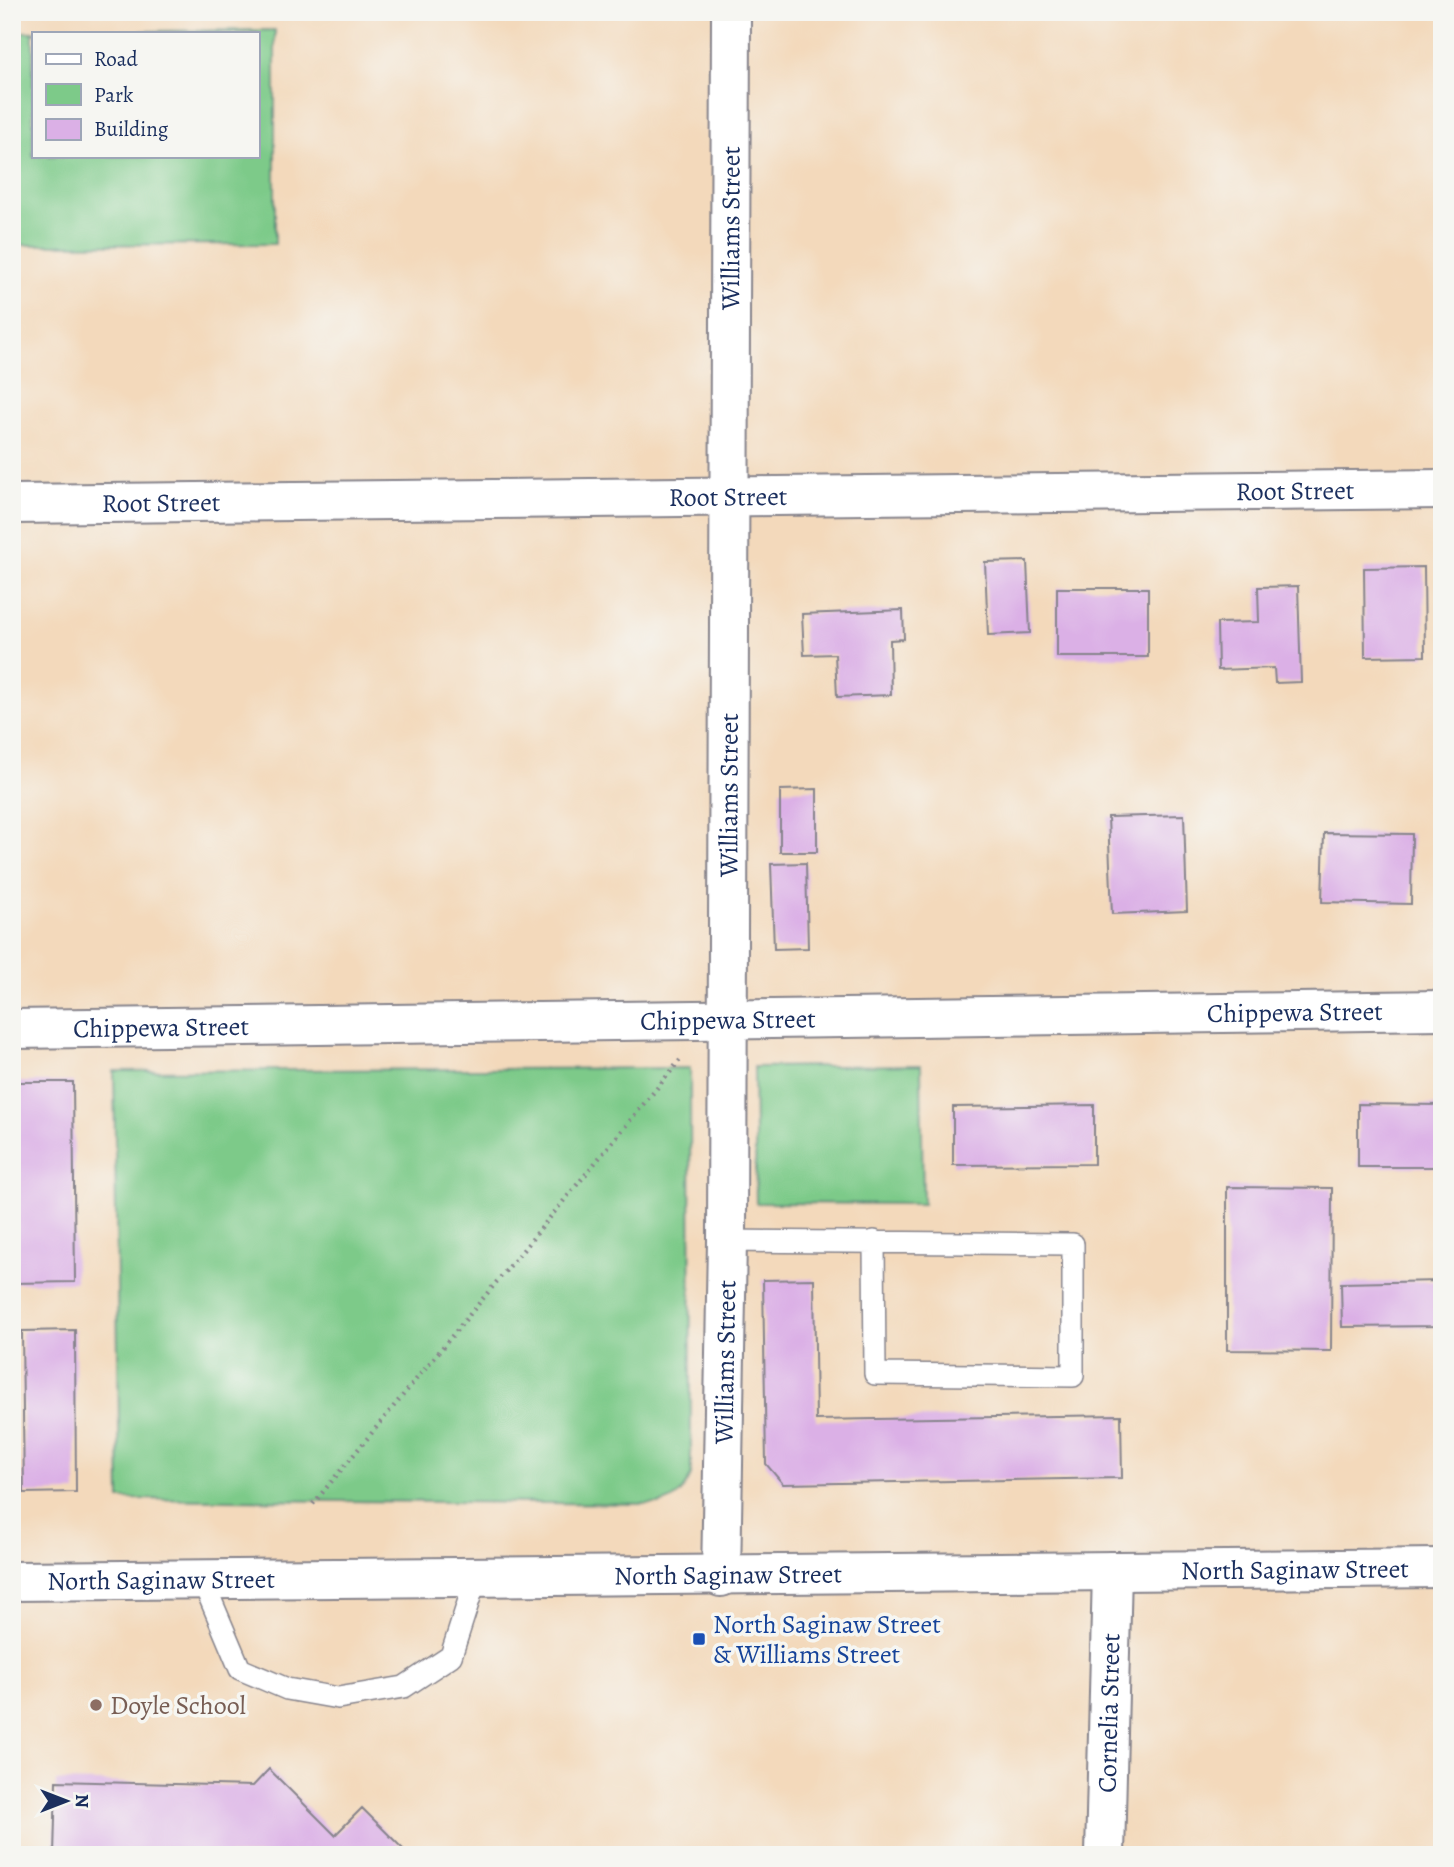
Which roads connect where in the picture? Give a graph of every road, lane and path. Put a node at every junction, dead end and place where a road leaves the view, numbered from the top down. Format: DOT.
graph roads {
  1 [pos="731,12"];
  2 [pos="1442,489"];
  3 [pos="730,496"];
  4 [pos="12,504"];
  5 [pos="1442,1010"];
  6 [pos="726,1019"];
  7 [pos="12,1029"];
  8 [pos="681,1059"];
  9 [pos="727,1241"];
  10 [pos="874,1241"];
  11 [pos="313,1504"];
  12 [pos="1442,1568"];
  13 [pos="1112,1571"];
  14 [pos="721,1577"];
  15 [pos="476,1578"];
  16 [pos="202,1580"];
  17 [pos="12,1581"];
  18 [pos="1105,1855"];
  1 -- 3 [label="street, Williams Street"];
  2 -- 3 [label="street, Root Street"];
  3 -- 4 [label="street, Root Street"];
  3 -- 6 [label="street, Williams Street"];
  5 -- 6 [label="street, Chippewa Street"];
  6 -- 7 [label="street, Chippewa Street"];
  6 -- 9 [label="street, Williams Street"];
  8 -- 11 [label="path"];
  9 -- 10 [label="lane"];
  9 -- 14 [label="street, Williams Street"];
  10 -- 10 [label="lane"];
  12 -- 13 [label="street, North Saginaw Street"];
  13 -- 14 [label="street, North Saginaw Street"];
  13 -- 18 [label="street, Cornelia Street"];
  14 -- 15 [label="street, North Saginaw Street"];
  15 -- 16 [label="street, North Saginaw Street"];
  15 -- 16 [label="lane"];
  16 -- 17 [label="street, North Saginaw Street"];
}
